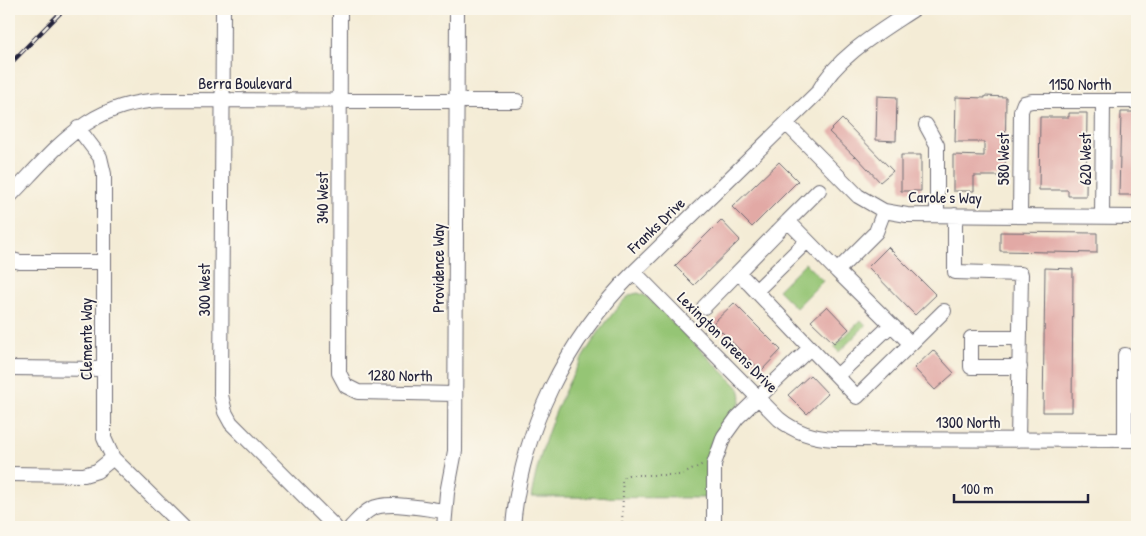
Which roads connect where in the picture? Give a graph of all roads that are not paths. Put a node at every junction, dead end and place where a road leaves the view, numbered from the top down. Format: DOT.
graph roads {
  1 [pos="223,9"];
  2 [pos="340,9"];
  3 [pos="457,9"];
  4 [pos="914,9"];
  5 [pos="223,100"];
  6 [pos="340,101"];
  7 [pos="517,101"];
  8 [pos="1137,101"];
  9 [pos="456,102"];
  10 [pos="1102,102"];
  11 [pos="1024,103"];
  12 [pos="786,123"];
  13 [pos="926,125"];
  14 [pos="78,128"];
  15 [pos="819,190"];
  16 [pos="9,197"];
  17 [pos="884,210"];
  18 [pos="937,215"];
  19 [pos="955,215"];
  20 [pos="1020,216"];
  21 [pos="1102,217"];
  22 [pos="1137,217"];
  23 [pos="788,221"];
  24 [pos="807,241"];
  25 [pos="9,259"];
  26 [pos="104,262"];
  27 [pos="837,271"];
  28 [pos="634,272"];
  29 [pos="738,272"];
  30 [pos="756,291"];
  31 [pos="704,306"];
  32 [pos="944,311"];
  33 [pos="891,325"];
  34 [pos="1020,338"];
  35 [pos="910,344"];
  36 [pos="810,348"];
  37 [pos="1125,355"];
  38 [pos="1020,367"];
  39 [pos="9,368"];
  40 [pos="103,369"];
  41 [pos="837,376"];
  42 [pos="1131,385"];
  43 [pos="346,386"];
  44 [pos="455,394"];
  45 [pos="759,398"];
  46 [pos="800,432"];
  47 [pos="1018,440"];
  48 [pos="1131,440"];
  49 [pos="113,458"];
  50 [pos="9,474"];
  51 [pos="445,511"];
  52 [pos="183,527"];
  53 [pos="335,527"];
  54 [pos="351,527"];
  55 [pos="444,527"];
  56 [pos="513,527"];
  57 [pos="714,527"];
  1 -- 5 [label="street, 300 West"];
  2 -- 6 [label="street, 340 West"];
  3 -- 9 [label="street, Providence Way"];
  4 -- 12 [label="street, Franks Drive"];
  5 -- 6 [label="street, Berra Boulevard"];
  5 -- 14 [label="street, Berra Boulevard"];
  5 -- 53 [label="street, 300 West"];
  6 -- 9 [label="street, Berra Boulevard"];
  6 -- 43 [label="street, 340 West"];
  7 -- 9 [label="street, Berra Boulevard"];
  8 -- 10 [label="street, 1150 North"];
  9 -- 44 [label="street, Providence Way"];
  10 -- 11 [label="street, 1150 North"];
  10 -- 21 [label="street, 620 West"];
  11 -- 20 [label="street, 580 West"];
  12 -- 17 [label="street, Carole's Way"];
  12 -- 28 [label="street, Franks Drive"];
  13 -- 18 [label="street"];
  14 -- 16 [label="street, Berra Boulevard"];
  14 -- 26 [label="street, Clemente Way"];
  15 -- 23 [label="street"];
  17 -- 18 [label="street, Carole's Way"];
  17 -- 27 [label="street"];
  18 -- 19 [label="street, Carole's Way"];
  19 -- 20 [label="street, Carole's Way"];
  19 -- 34 [label="street"];
  20 -- 21 [label="street, Carole's Way"];
  21 -- 22 [label="street, Carole's Way"];
  23 -- 24 [label="street"];
  23 -- 29 [label="street"];
  24 -- 27 [label="street"];
  24 -- 30 [label="street"];
  25 -- 26 [label="street"];
  26 -- 40 [label="street, Clemente Way"];
  27 -- 33 [label="street"];
  28 -- 45 [label="street, Lexington Greens Drive"];
  28 -- 56 [label="street, Franks Drive"];
  29 -- 30 [label="street"];
  29 -- 31 [label="street"];
  30 -- 36 [label="street"];
  32 -- 35 [label="street"];
  33 -- 35 [label="street"];
  33 -- 41 [label="street"];
  34 -- 38 [label="street"];
  34 -- 38 [label="street"];
  35 -- 41 [label="street"];
  36 -- 41 [label="street"];
  36 -- 45 [label="street"];
  37 -- 42 [label="street"];
  38 -- 47 [label="street"];
  39 -- 40 [label="street"];
  40 -- 49 [label="street, Clemente Way"];
  42 -- 48 [label="street"];
  43 -- 44 [label="street, 1280 North"];
  44 -- 51 [label="street, Providence Way"];
  45 -- 46 [label="street, Lexington Greens Drive"];
  45 -- 57 [label="street"];
  46 -- 47 [label="street, 1300 North"];
  47 -- 48 [label="street, 1300 North"];
  49 -- 50 [label="street"];
  49 -- 52 [label="street, Clemente Way"];
  51 -- 54 [label="street"];
  51 -- 55 [label="street, Providence Way"];
}
